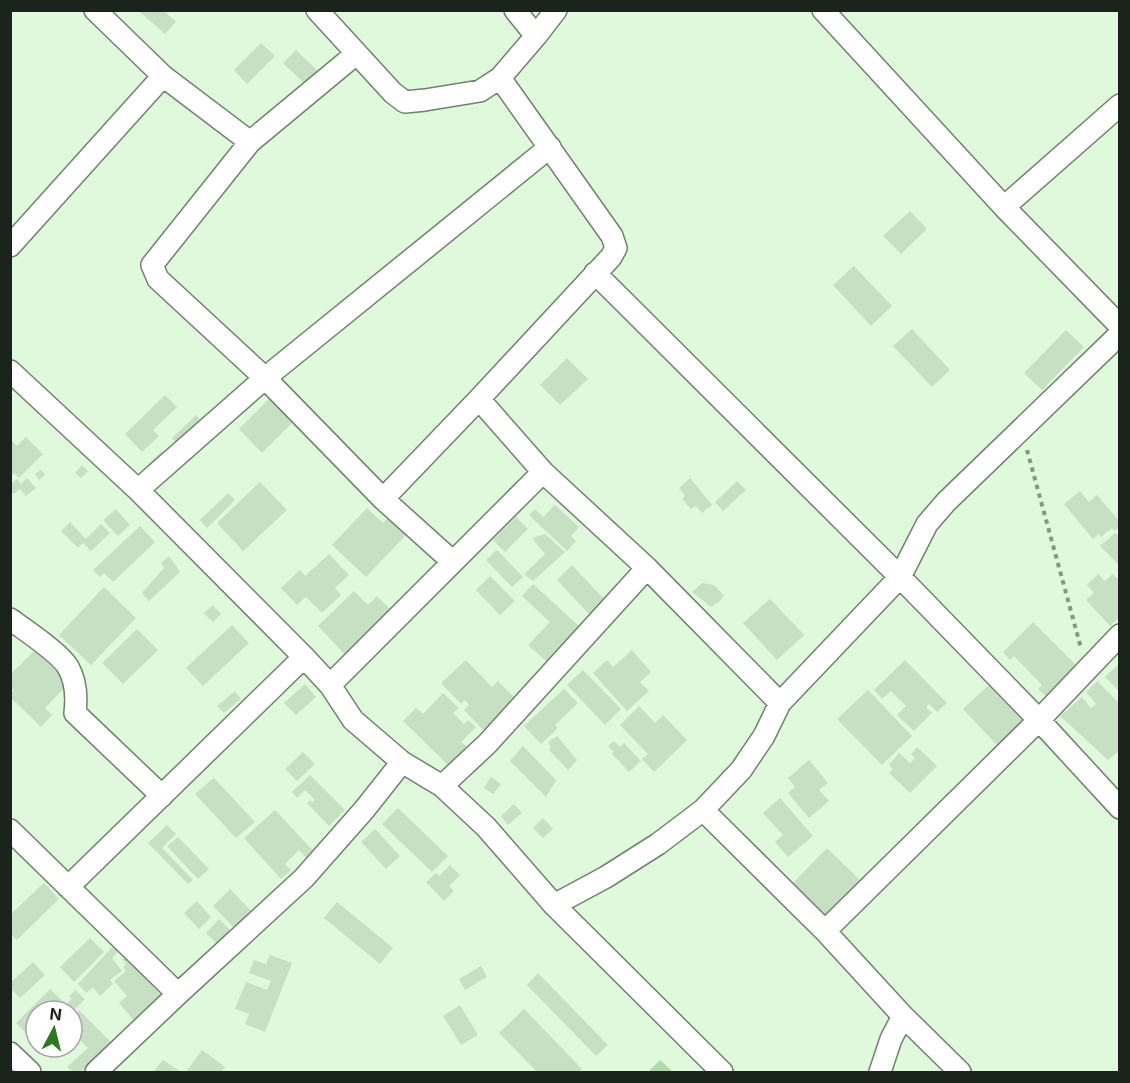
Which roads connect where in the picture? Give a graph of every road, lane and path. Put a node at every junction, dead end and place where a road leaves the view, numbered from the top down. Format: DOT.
graph roads {
  1 [pos="95,10"];
  2 [pos="317,10"];
  3 [pos="515,10"];
  4 [pos="556,10"];
  5 [pos="823,10"];
  6 [pos="536,36"];
  7 [pos="356,54"];
  8 [pos="163,75"];
  9 [pos="500,78"];
  10 [pos="1119,105"];
  11 [pos="249,142"];
  12 [pos="550,147"];
  13 [pos="1004,207"];
  14 [pos="10,246"];
  15 [pos="595,273"];
  16 [pos="1119,326"];
  17 [pos="1119,334"];
  18 [pos="12,376"];
  19 [pos="264,378"];
  20 [pos="479,399"];
  21 [pos="1022,429"];
  22 [pos="543,472"];
  23 [pos="138,490"];
  24 [pos="384,499"];
  25 [pos="453,562"];
  26 [pos="647,568"];
  27 [pos="900,577"];
  28 [pos="10,619"];
  29 [pos="1119,635"];
  30 [pos="304,657"];
  31 [pos="1087,669"];
  32 [pos="330,685"];
  33 [pos="780,703"];
  34 [pos="1039,720"];
  35 [pos="402,762"];
  36 [pos="442,786"];
  37 [pos="162,796"];
  38 [pos="1119,808"];
  39 [pos="703,810"];
  40 [pos="10,830"];
  41 [pos="68,887"];
  42 [pos="554,905"];
  43 [pos="825,931"];
  44 [pos="178,994"];
  45 [pos="903,1016"];
  46 [pos="10,1053"];
  47 [pos="30,1072"];
  48 [pos="96,1072"];
  49 [pos="722,1072"];
  50 [pos="880,1072"];
  51 [pos="960,1072"];
  1 -- 8 [label="street"];
  2 -- 7 [label="street"];
  3 -- 6 [label="street"];
  4 -- 6 [label="street"];
  5 -- 13 [label="street"];
  6 -- 9 [label="street"];
  7 -- 9 [label="street"];
  7 -- 11 [label="street"];
  8 -- 11 [label="street"];
  8 -- 14 [label="street"];
  9 -- 12 [label="street"];
  10 -- 13 [label="street"];
  11 -- 19 [label="street"];
  12 -- 15 [label="street"];
  12 -- 19 [label="street"];
  13 -- 16 [label="street"];
  15 -- 20 [label="street"];
  15 -- 27 [label="street"];
  17 -- 21 [label="street"];
  18 -- 23 [label="street"];
  19 -- 23 [label="street"];
  19 -- 24 [label="street"];
  20 -- 22 [label="street"];
  20 -- 24 [label="street"];
  21 -- 27 [label="street"];
  21 -- 31 [label="path"];
  22 -- 25 [label="street"];
  22 -- 26 [label="street"];
  23 -- 30 [label="street"];
  24 -- 25 [label="street"];
  25 -- 32 [label="street"];
  26 -- 33 [label="street"];
  26 -- 36 [label="street"];
  27 -- 33 [label="street"];
  27 -- 34 [label="street"];
  28 -- 37 [label="street"];
  29 -- 31 [label="street"];
  30 -- 32 [label="street"];
  30 -- 37 [label="street"];
  31 -- 34 [label="street"];
  32 -- 35 [label="street"];
  33 -- 39 [label="street"];
  34 -- 38 [label="street"];
  34 -- 43 [label="street"];
  35 -- 36 [label="street"];
  35 -- 44 [label="street"];
  36 -- 42 [label="street"];
  37 -- 41 [label="street"];
  39 -- 42 [label="street"];
  39 -- 43 [label="street"];
  40 -- 41 [label="street"];
  41 -- 44 [label="street"];
  42 -- 49 [label="street"];
  43 -- 45 [label="street"];
  44 -- 48 [label="street"];
  45 -- 50 [label="street"];
  45 -- 51 [label="street"];
  46 -- 47 [label="street"];
}
